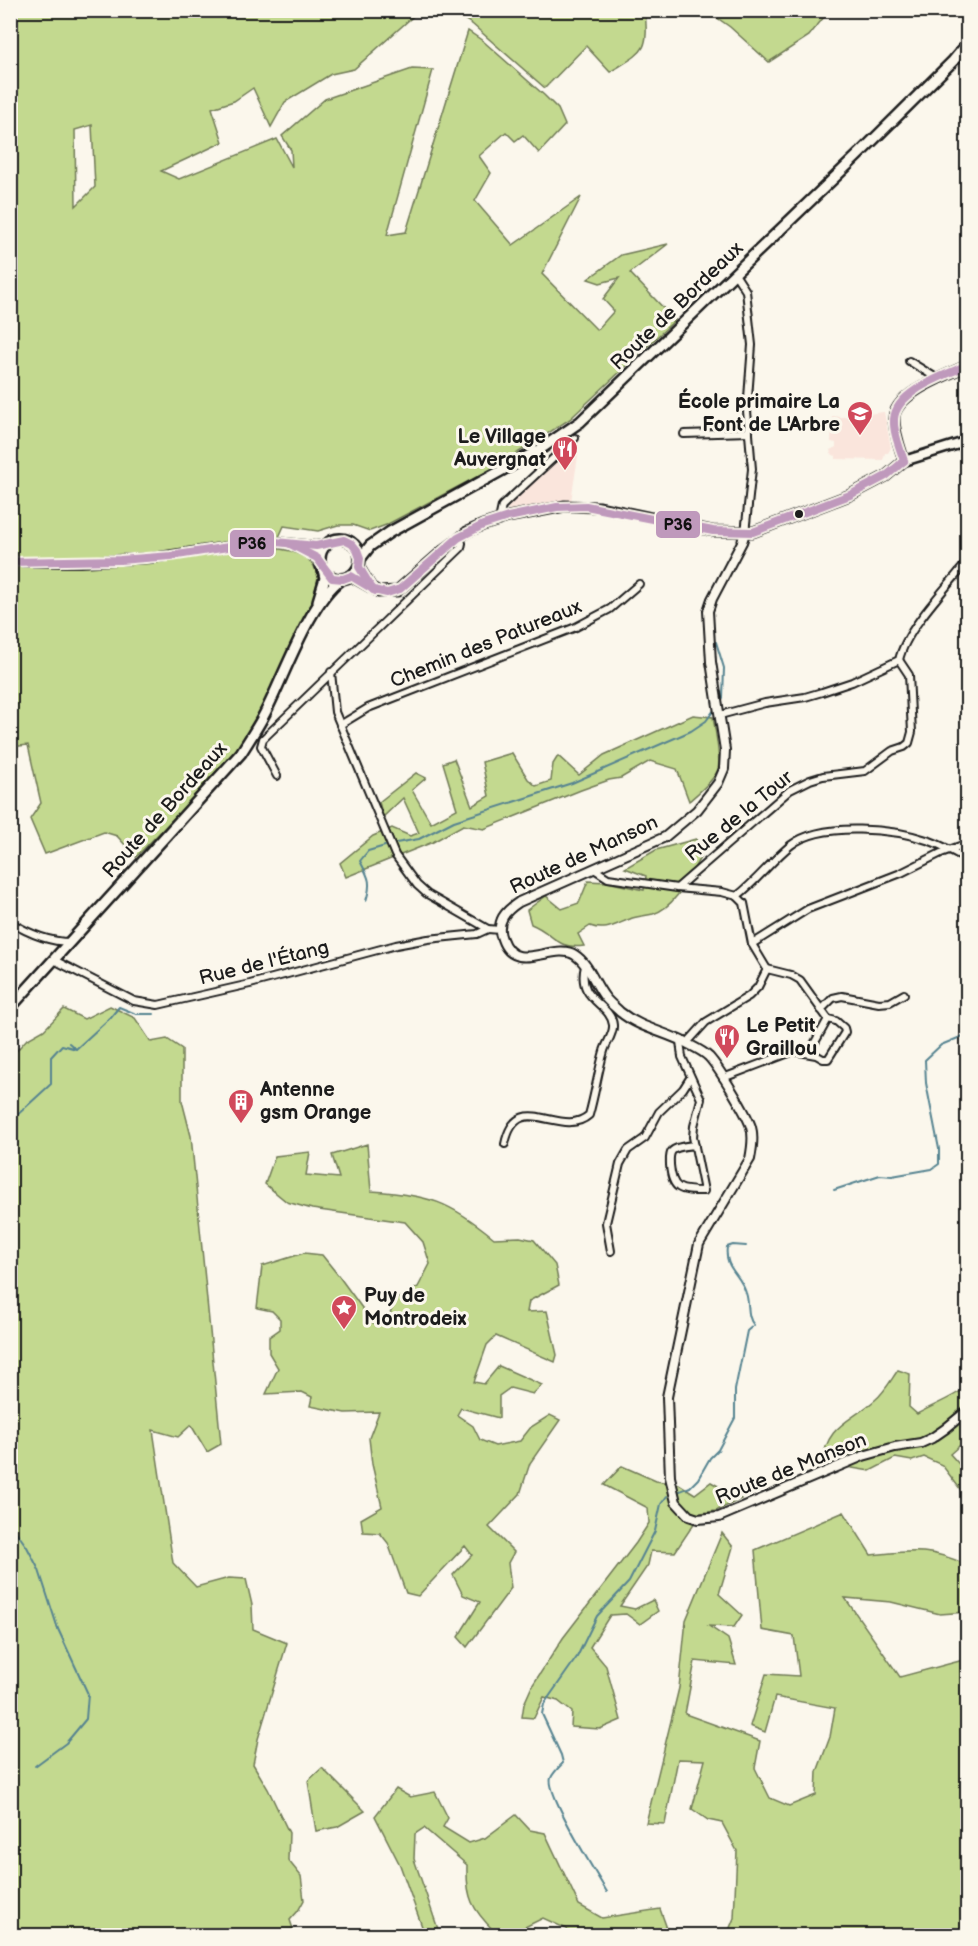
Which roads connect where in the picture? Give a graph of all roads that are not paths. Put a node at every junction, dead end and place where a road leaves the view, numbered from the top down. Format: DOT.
graph roads {
  1 [pos="968,43"];
  2 [pos="968,50"];
  3 [pos="953,61"];
  4 [pos="735,274"];
  5 [pos="909,361"];
  6 [pos="968,365"];
  7 [pos="938,379"];
  8 [pos="749,432"];
  9 [pos="684,434"];
  10 [pos="574,438"];
  11 [pos="968,441"];
  12 [pos="904,461"];
  13 [pos="499,520"];
  14 [pos="390,532"];
  15 [pos="745,533"];
  16 [pos="458,538"];
  17 [pos="284,542"];
  18 [pos="350,542"];
  19 [pos="328,544"];
  20 [pos="968,561"];
  21 [pos="10,562"];
  22 [pos="359,563"];
  23 [pos="322,565"];
  24 [pos="421,570"];
  25 [pos="351,576"];
  26 [pos="341,579"];
  27 [pos="429,579"];
  28 [pos="639,584"];
  29 [pos="373,590"];
  30 [pos="313,614"];
  31 [pos="899,660"];
  32 [pos="331,672"];
  33 [pos="720,715"];
  34 [pos="340,725"];
  35 [pos="277,776"];
  36 [pos="968,843"];
  37 [pos="950,849"];
  38 [pos="968,860"];
  39 [pos="594,869"];
  40 [pos="677,888"];
  41 [pos="738,896"];
  42 [pos="10,922"];
  43 [pos="488,928"];
  44 [pos="500,930"];
  45 [pos="70,942"];
  46 [pos="752,944"];
  47 [pos="54,960"];
  48 [pos="585,966"];
  49 [pos="767,969"];
  50 [pos="904,993"];
  51 [pos="10,1008"];
  52 [pos="821,1010"];
  53 [pos="828,1020"];
  54 [pos="684,1042"];
  55 [pos="809,1053"];
  56 [pos="690,1078"];
  57 [pos="723,1078"];
  58 [pos="505,1144"];
  59 [pos="695,1145"];
  60 [pos="611,1251"];
  61 [pos="968,1410"];
  1 -- 3 [label="main road, Route de Bordeaux"];
  2 -- 3 [label="main road, Route de Bordeaux"];
  3 -- 4 [label="main road, Route de Bordeaux"];
  4 -- 8 [label="street"];
  4 -- 14 [label="main road, Route de Bordeaux"];
  5 -- 7 [label="street"];
  6 -- 7 [label="main road"];
  7 -- 12 [label="main road"];
  8 -- 9 [label="street"];
  8 -- 15 [label="street"];
  10 -- 13 [label="street"];
  11 -- 12 [label="main road"];
  12 -- 15 [label="main road"];
  13 -- 15 [label="main road"];
  13 -- 16 [label="main road"];
  14 -- 18 [label="main road, Route de Bordeaux"];
  14 -- 22 [label="main road, Route de Bordeaux"];
  15 -- 33 [label="street, Route de Manson"];
  16 -- 24 [label="main road"];
  16 -- 27 [label="street"];
  17 -- 19 [label="street"];
  17 -- 21 [label="street"];
  17 -- 23 [label="street"];
  18 -- 19 [label="main road"];
  18 -- 22 [label="main road"];
  19 -- 23 [label="main road"];
  20 -- 31 [label="street"];
  22 -- 25 [label="main road"];
  22 -- 29 [label="main road"];
  23 -- 26 [label="main road"];
  23 -- 30 [label="main road, Route de Bordeaux"];
  24 -- 27 [label="street"];
  24 -- 29 [label="main road"];
  25 -- 26 [label="main road"];
  25 -- 29 [label="main road"];
  26 -- 30 [label="main road, Route de Bordeaux"];
  27 -- 32 [label="street"];
  28 -- 34 [label="street, Chemin des Patureaux"];
  30 -- 45 [label="main road, Route de Bordeaux"];
  31 -- 33 [label="street"];
  31 -- 40 [label="street, Rue de la Tour"];
  32 -- 34 [label="street"];
  32 -- 35 [label="street"];
  33 -- 39 [label="street, Route de Manson"];
  34 -- 43 [label="street"];
  36 -- 37 [label="street"];
  37 -- 38 [label="street"];
  37 -- 41 [label="street"];
  37 -- 46 [label="street"];
  39 -- 40 [label="street"];
  39 -- 44 [label="street, Route de Manson"];
  40 -- 41 [label="street"];
  41 -- 46 [label="street"];
  42 -- 45 [label="street"];
  43 -- 44 [label="street"];
  43 -- 47 [label="street, Rue de l'Étang"];
  44 -- 48 [label="street"];
  45 -- 47 [label="main road, Route de Bordeaux"];
  46 -- 49 [label="street"];
  47 -- 51 [label="main road, Route de Bordeaux"];
  48 -- 54 [label="street"];
  48 -- 58 [label="street"];
  49 -- 52 [label="street"];
  49 -- 54 [label="street"];
  50 -- 52 [label="street"];
  52 -- 53 [label="street"];
  53 -- 55 [label="street"];
  53 -- 55 [label="street"];
  54 -- 56 [label="street"];
  54 -- 57 [label="street, Route de Manson"];
  55 -- 57 [label="street"];
  56 -- 59 [label="street"];
  56 -- 60 [label="street"];
  57 -- 61 [label="street, Route de Manson"];
  59 -- 59 [label="street"];
}
